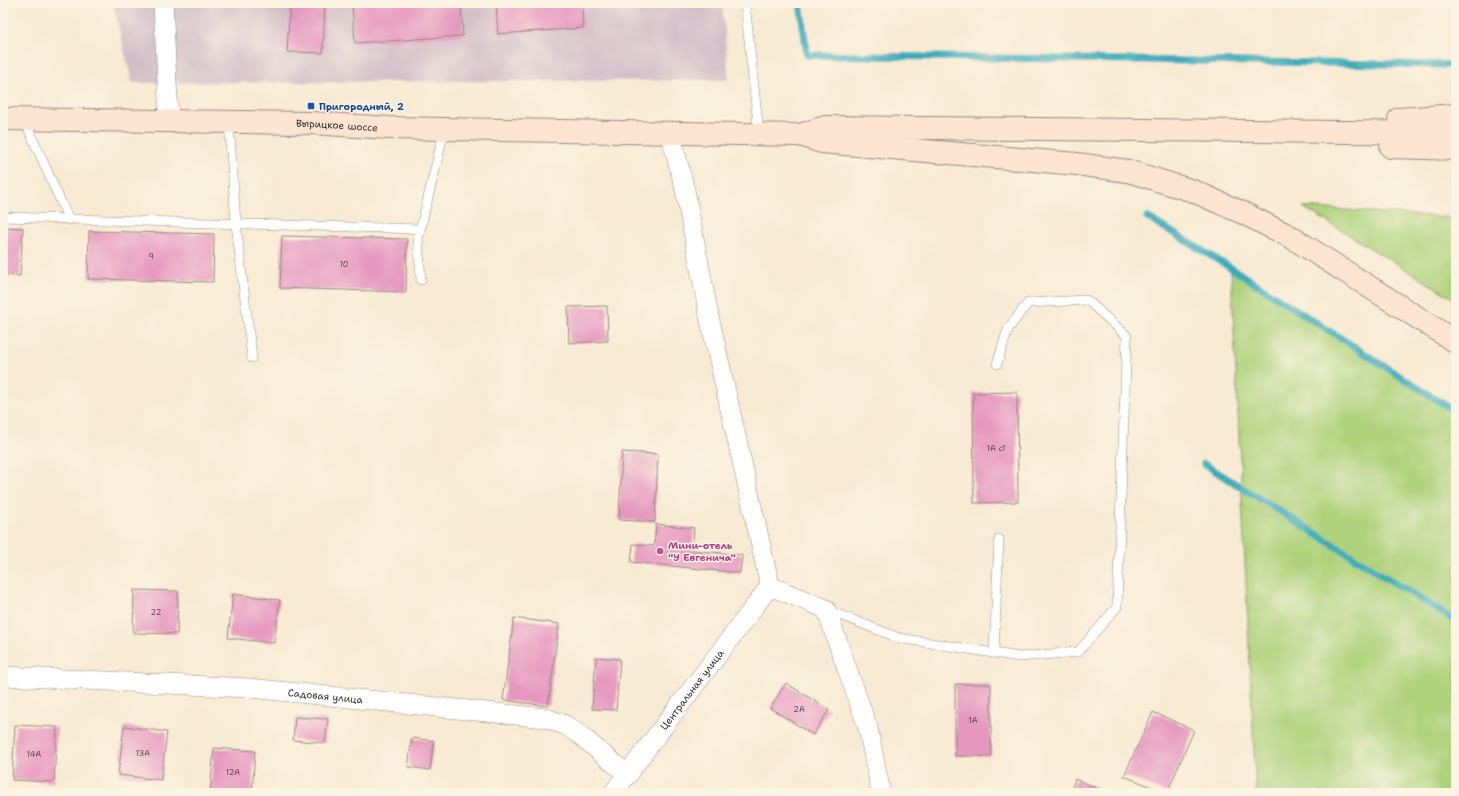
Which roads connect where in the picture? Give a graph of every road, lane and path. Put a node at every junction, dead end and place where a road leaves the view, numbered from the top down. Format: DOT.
graph roads {
  1 [pos="163,3"];
  2 [pos="746,4"];
  3 [pos="1456,115"];
  4 [pos="14,119"];
  5 [pos="169,121"];
  6 [pos="229,122"];
  7 [pos="445,128"];
  8 [pos="1216,130"];
  9 [pos="670,132"];
  10 [pos="1456,133"];
  11 [pos="759,134"];
  12 [pos="800,135"];
  13 [pos="822,142"];
  14 [pos="1456,149"];
  15 [pos="3,217"];
  16 [pos="69,220"];
  17 [pos="236,224"];
  18 [pos="420,229"];
  19 [pos="421,280"];
  20 [pos="1456,342"];
  21 [pos="252,358"];
  22 [pos="997,364"];
  23 [pos="999,539"];
  24 [pos="770,586"];
  25 [pos="826,609"];
  26 [pos="994,652"];
  27 [pos="3,676"];
  28 [pos="628,775"];
  29 [pos="613,793"];
  30 [pos="881,793"];
  1 -- 5 [label="street"];
  2 -- 11 [label="lane"];
  3 -- 8 [label="main road"];
  4 -- 5 [label="main road, Вырицкое шоссе"];
  4 -- 16 [label="lane"];
  5 -- 6 [label="main road, Вырицкое шоссе"];
  6 -- 7 [label="main road, Вырицкое шоссе"];
  6 -- 17 [label="lane"];
  7 -- 9 [label="main road, Вырицкое шоссе"];
  7 -- 18 [label="lane"];
  8 -- 10 [label="main road"];
  8 -- 12 [label="main road"];
  9 -- 11 [label="main road, Вырицкое шоссе"];
  9 -- 24 [label="street"];
  11 -- 12 [label="main road, Вырицкое шоссе"];
  12 -- 13 [label="main road"];
  13 -- 14 [label="main road"];
  13 -- 20 [label="main road"];
  15 -- 16 [label="lane"];
  16 -- 17 [label="lane"];
  17 -- 18 [label="lane"];
  17 -- 21 [label="lane"];
  18 -- 19 [label="lane"];
  22 -- 26 [label="lane"];
  23 -- 26 [label="lane"];
  24 -- 25 [label="street"];
  24 -- 28 [label="street, Центральная улица"];
  25 -- 26 [label="lane"];
  25 -- 30 [label="street"];
  27 -- 28 [label="street, Садовая улица"];
  28 -- 29 [label="street, Центральная улица"];
}
